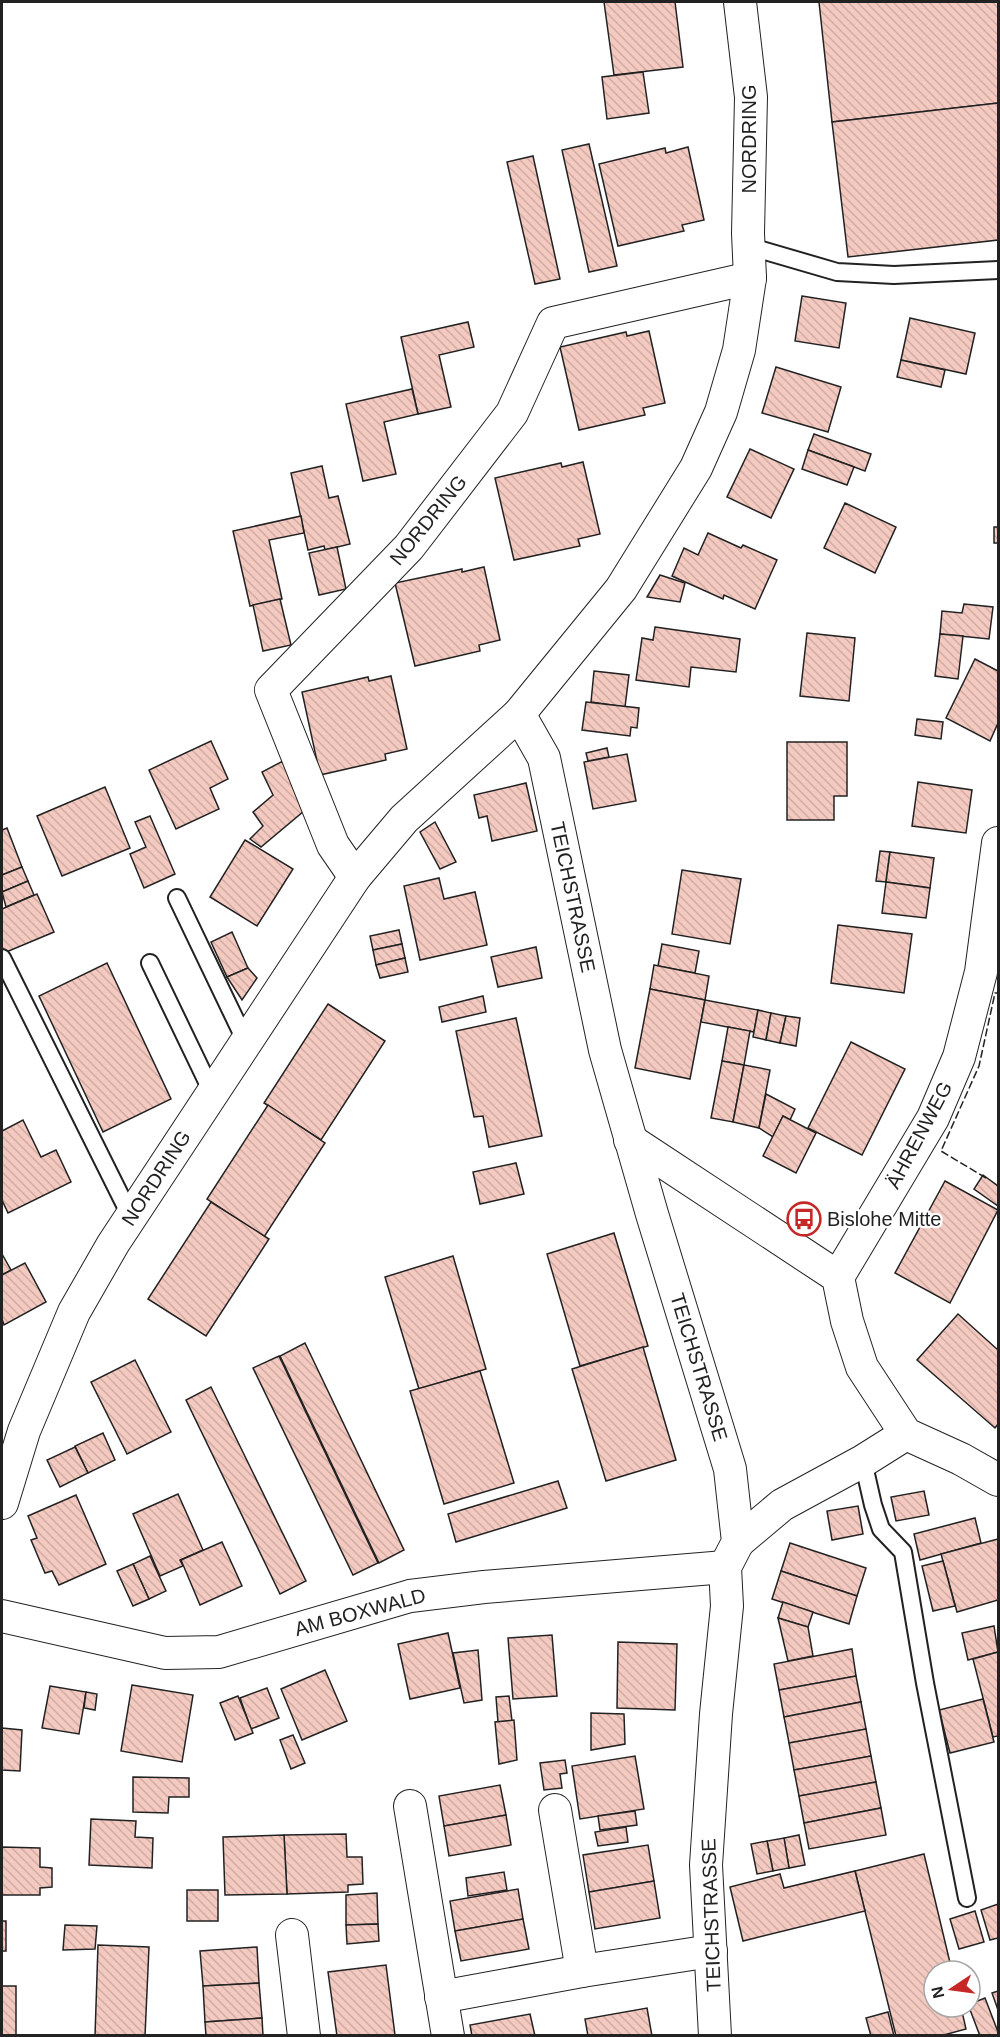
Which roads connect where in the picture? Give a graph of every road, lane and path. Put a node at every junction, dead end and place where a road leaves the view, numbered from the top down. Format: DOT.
graph roads {
  1 [pos="740,2"];
  2 [pos="748,246"];
  3 [pos="999,270"];
  4 [pos="750,278"];
  5 [pos="519,714"];
  6 [pos="999,843"];
  7 [pos="356,877"];
  8 [pos="177,898"];
  9 [pos="2,958"];
  10 [pos="150,963"];
  11 [pos="246,1042"];
  12 [pos="212,1092"];
  13 [pos="630,1140"];
  14 [pos="131,1217"];
  15 [pos="838,1276"];
  16 [pos="906,1434"];
  17 [pos="863,1461"];
  18 [pos="999,1480"];
  19 [pos="2,1503"];
  20 [pos="732,1555"];
  21 [pos="2,1616"];
  22 [pos="410,1806"];
  23 [pos="555,1810"];
  24 [pos="967,1898"];
  25 [pos="292,1935"];
  26 [pos="711,1951"];
  27 [pos="582,1971"];
  28 [pos="441,1997"];
  29 [pos="304,2036"];
  30 [pos="448,2036"];
  31 [pos="715,2036"];
  1 -- 2 [label="street, NORDRING"];
  2 -- 3 [label="lane"];
  2 -- 4 [label="street, NORDRING"];
  4 -- 5 [label="street, NORDRING"];
  4 -- 7 [label="street, NORDRING"];
  5 -- 7 [label="street, NORDRING"];
  5 -- 13 [label="street, TEICHSTRASSE"];
  6 -- 15 [label="street, ÄHRENWEG"];
  7 -- 11 [label="street, NORDRING"];
  8 -- 11 [label="lane"];
  9 -- 14 [label="lane"];
  10 -- 12 [label="lane"];
  11 -- 12 [label="street, NORDRING"];
  12 -- 14 [label="street, NORDRING"];
  13 -- 15 [label="street"];
  13 -- 20 [label="street, TEICHSTRASSE"];
  14 -- 19 [label="street, NORDRING"];
  15 -- 16 [label="street"];
  16 -- 17 [label="street"];
  16 -- 18 [label="street"];
  17 -- 20 [label="street"];
  17 -- 24 [label="lane"];
  20 -- 21 [label="street, AM BOXWALD"];
  20 -- 26 [label="street, TEICHSTRASSE"];
  22 -- 28 [label="street"];
  23 -- 27 [label="street"];
  25 -- 29 [label="street"];
  26 -- 27 [label="street"];
  26 -- 31 [label="street, TEICHSTRASSE"];
  27 -- 28 [label="street"];
  28 -- 30 [label="street"];
}
